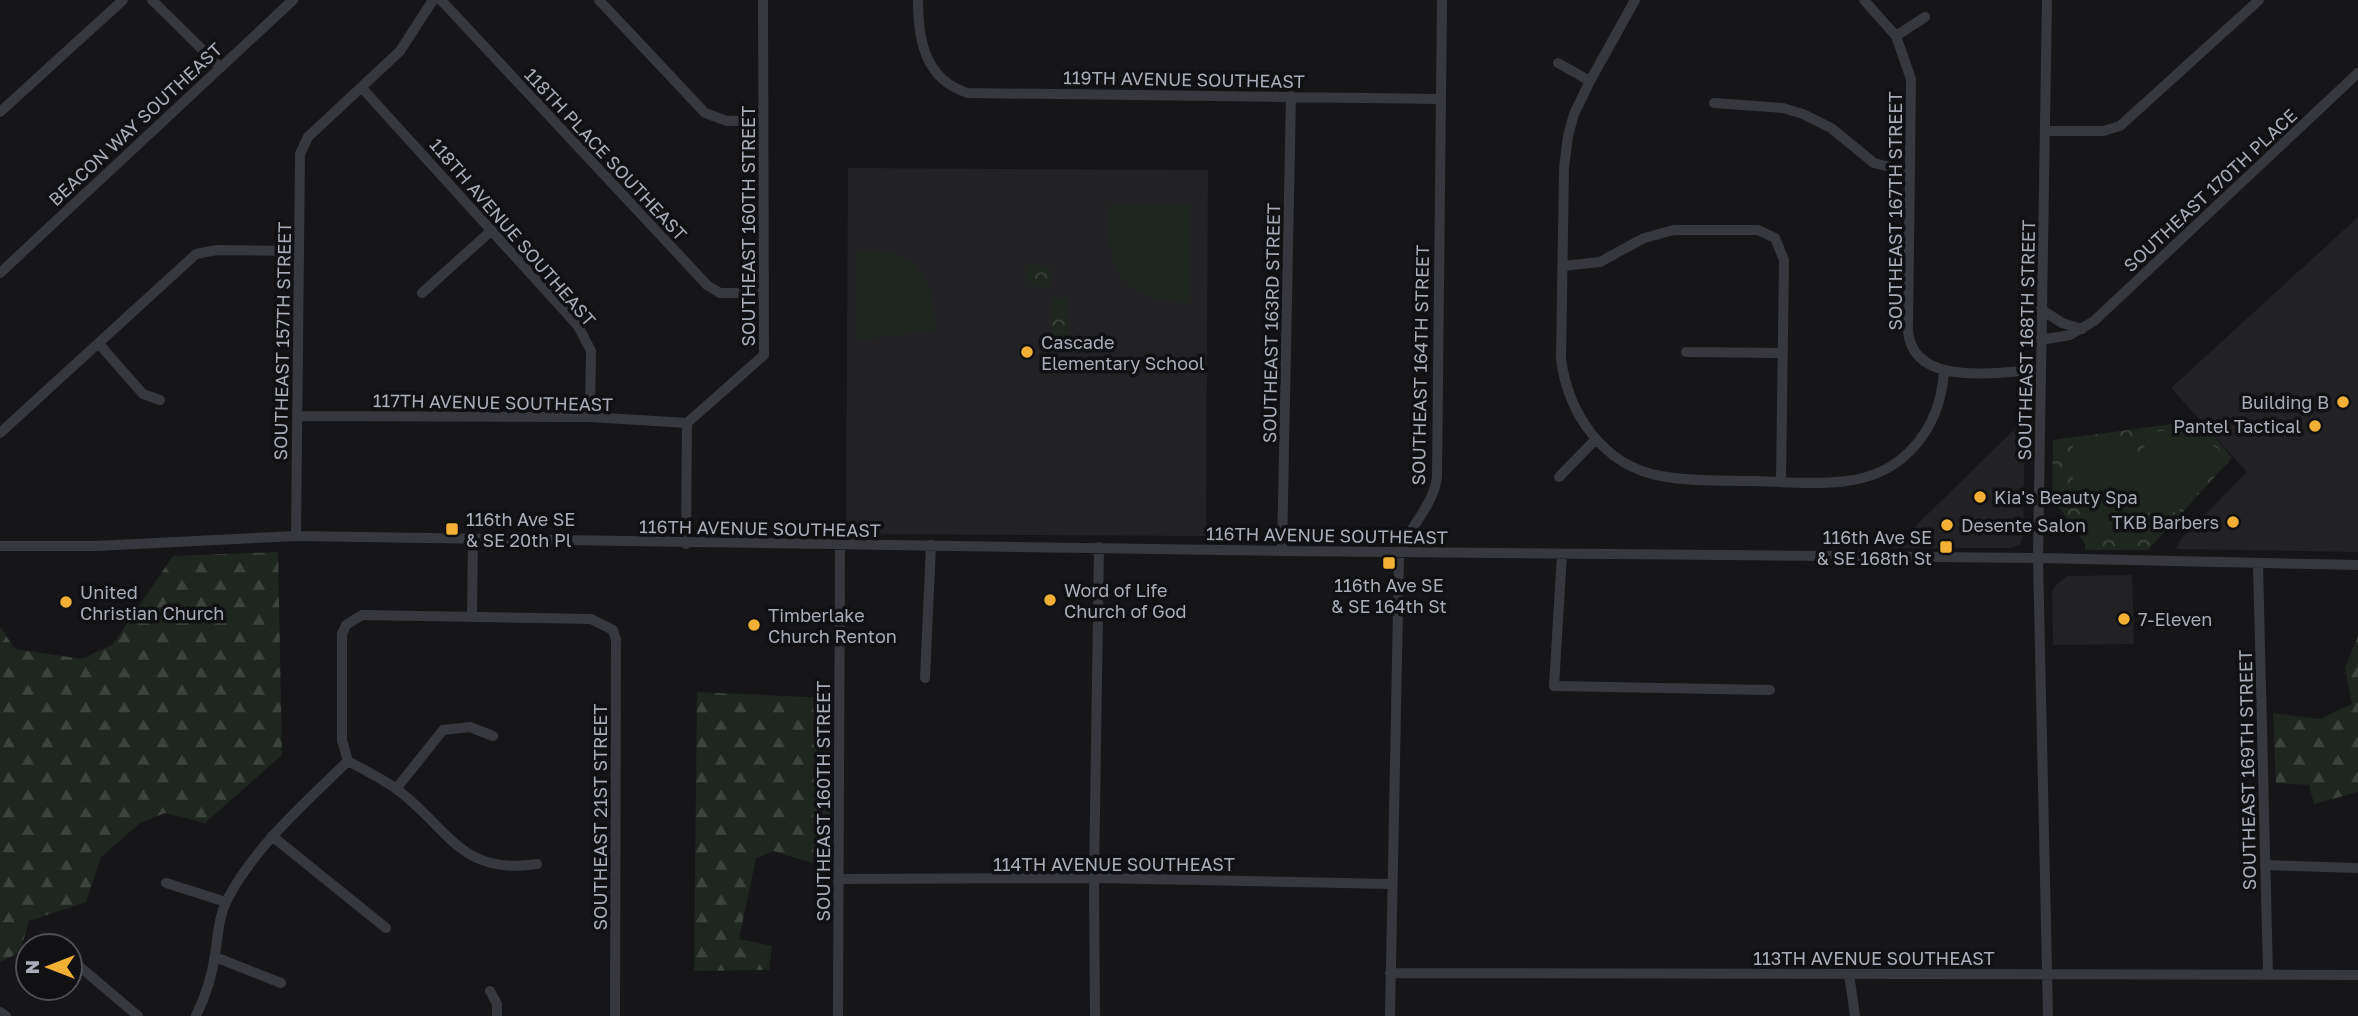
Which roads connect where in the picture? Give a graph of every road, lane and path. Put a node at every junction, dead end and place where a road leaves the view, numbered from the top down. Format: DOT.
graph roads {
  1 [pos="123,0"];
  2 [pos="152,0"];
  3 [pos="293,0"];
  4 [pos="433,0"];
  5 [pos="441,0"];
  6 [pos="599,0"];
  7 [pos="763,0"];
  8 [pos="918,0"];
  9 [pos="1442,0"];
  10 [pos="1635,0"];
  11 [pos="1864,0"];
  12 [pos="2047,0"];
  13 [pos="2240,0"];
  14 [pos="2259,0"];
  15 [pos="2249,9"];
  16 [pos="1925,17"];
  17 [pos="1896,36"];
  18 [pos="1558,63"];
  19 [pos="219,66"];
  20 [pos="2358,73"];
  21 [pos="1590,81"];
  22 [pos="362,88"];
  23 [pos="1292,96"];
  24 [pos="1440,99"];
  25 [pos="1714,103"];
  26 [pos="0,112"];
  27 [pos="763,120"];
  28 [pos="2046,131"];
  29 [pos="1910,173"];
  30 [pos="492,230"];
  31 [pos="299,251"];
  32 [pos="1563,266"];
  33 [pos="0,273"];
  34 [pos="422,293"];
  35 [pos="764,293"];
  36 [pos="2041,309"];
  37 [pos="2082,329"];
  38 [pos="2040,340"];
  39 [pos="99,344"];
  40 [pos="1686,352"];
  41 [pos="1783,353"];
  42 [pos="2039,370"];
  43 [pos="1944,372"];
  44 [pos="160,400"];
  45 [pos="298,416"];
  46 [pos="590,417"];
  47 [pos="687,423"];
  48 [pos="0,433"];
  49 [pos="1595,439"];
  50 [pos="1559,477"];
  51 [pos="1781,481"];
  52 [pos="296,536"];
  53 [pos="473,538"];
  54 [pos="687,544"];
  55 [pos="840,544"];
  56 [pos="931,545"];
  57 [pos="0,546"];
  58 [pos="1099,547"];
  59 [pos="1282,551"];
  60 [pos="1400,551"];
  61 [pos="1562,554"];
  62 [pos="2039,558"];
  63 [pos="2258,565"];
  64 [pos="2358,565"];
  65 [pos="472,616"];
  66 [pos="925,678"];
  67 [pos="1770,690"];
  68 [pos="493,736"];
  69 [pos="348,761"];
  70 [pos="396,789"];
  71 [pos="272,836"];
  72 [pos="537,864"];
  73 [pos="2265,865"];
  74 [pos="2358,868"];
  75 [pos="837,878"];
  76 [pos="1094,878"];
  77 [pos="166,883"];
  78 [pos="1391,884"];
  79 [pos="226,902"];
  80 [pos="386,928"];
  81 [pos="215,957"];
  82 [pos="84,970"];
  83 [pos="1390,973"];
  84 [pos="1849,974"];
  85 [pos="2047,974"];
  86 [pos="2268,974"];
  87 [pos="2358,975"];
  88 [pos="281,983"];
  89 [pos="490,991"];
  90 [pos="0,1012"];
  91 [pos="6,1016"];
  92 [pos="138,1016"];
  93 [pos="196,1016"];
  94 [pos="497,1016"];
  95 [pos="615,1016"];
  96 [pos="838,1016"];
  97 [pos="1095,1016"];
  98 [pos="1390,1016"];
  99 [pos="1855,1016"];
  100 [pos="2049,1016"];
  1 -- 26 [label="street"];
  2 -- 19 [label="street"];
  3 -- 19 [label="street, BEACON WAY SOUTHEAST"];
  4 -- 22 [label="street"];
  5 -- 35 [label="street, 118TH PLACE SOUTHEAST"];
  6 -- 27 [label="street"];
  7 -- 27 [label="street, SOUTHEAST 160TH STREET"];
  8 -- 23 [label="street, 119TH AVENUE SOUTHEAST"];
  9 -- 24 [label="street, SOUTHEAST 164TH STREET"];
  10 -- 21 [label="street"];
  11 -- 17 [label="street, SOUTHEAST 167TH STREET"];
  12 -- 28 [label="street, SOUTHEAST 168TH STREET"];
  13 -- 15 [label="street"];
  14 -- 15 [label="street"];
  15 -- 28 [label="street"];
  16 -- 17 [label="street"];
  17 -- 29 [label="street, SOUTHEAST 167TH STREET"];
  18 -- 21 [label="street"];
  19 -- 33 [label="street, BEACON WAY SOUTHEAST"];
  20 -- 37 [label="street, SOUTHEAST 170TH PLACE"];
  21 -- 32 [label="street"];
  22 -- 30 [label="street, 118TH AVENUE SOUTHEAST"];
  22 -- 31 [label="street, SOUTHEAST 157TH STREET"];
  23 -- 24 [label="street, 119TH AVENUE SOUTHEAST"];
  23 -- 59 [label="street, SOUTHEAST 163RD STREET"];
  24 -- 60 [label="street, SOUTHEAST 164TH STREET"];
  25 -- 29 [label="street"];
  27 -- 35 [label="street, SOUTHEAST 160TH STREET"];
  28 -- 36 [label="street, SOUTHEAST 168TH STREET"];
  29 -- 43 [label="street, SOUTHEAST 167TH STREET"];
  30 -- 34 [label="street"];
  30 -- 46 [label="street, 118TH AVENUE SOUTHEAST"];
  31 -- 39 [label="street"];
  31 -- 45 [label="street, SOUTHEAST 157TH STREET"];
  32 -- 41 [label="street"];
  32 -- 49 [label="street"];
  35 -- 47 [label="street, SOUTHEAST 160TH STREET"];
  36 -- 37 [label="street"];
  36 -- 38 [label="street, SOUTHEAST 168TH STREET"];
  37 -- 38 [label="street, SOUTHEAST 170TH PLACE"];
  38 -- 42 [label="street, SOUTHEAST 168TH STREET"];
  39 -- 44 [label="street"];
  39 -- 48 [label="street"];
  40 -- 41 [label="street"];
  41 -- 51 [label="street"];
  42 -- 43 [label="street"];
  42 -- 62 [label="street, SOUTHEAST 168TH STREET"];
  43 -- 51 [label="street"];
  45 -- 46 [label="street, 117TH AVENUE SOUTHEAST"];
  45 -- 52 [label="street, SOUTHEAST 157TH STREET"];
  46 -- 47 [label="street, 117TH AVENUE SOUTHEAST"];
  47 -- 54 [label="street"];
  49 -- 50 [label="street"];
  49 -- 51 [label="street"];
  52 -- 53 [label="street, 116TH AVENUE SOUTHEAST"];
  52 -- 57 [label="street, 116TH AVENUE SOUTHEAST"];
  53 -- 54 [label="street, 116TH AVENUE SOUTHEAST"];
  53 -- 65 [label="street"];
  54 -- 55 [label="street, 116TH AVENUE SOUTHEAST"];
  55 -- 56 [label="street, 116TH AVENUE SOUTHEAST"];
  55 -- 75 [label="street, SOUTHEAST 160TH STREET"];
  56 -- 58 [label="street, 116TH AVENUE SOUTHEAST"];
  56 -- 66 [label="street"];
  58 -- 59 [label="street, 116TH AVENUE SOUTHEAST"];
  58 -- 76 [label="street"];
  59 -- 60 [label="street, 116TH AVENUE SOUTHEAST"];
  60 -- 61 [label="street, 116TH AVENUE SOUTHEAST"];
  60 -- 78 [label="street, SOUTHEAST 164TH STREET"];
  61 -- 62 [label="street, 116TH AVENUE SOUTHEAST"];
  61 -- 67 [label="street"];
  62 -- 63 [label="street, 116TH AVENUE SOUTHEAST"];
  62 -- 85 [label="street, SOUTHEAST 168TH STREET"];
  63 -- 64 [label="street, 116TH AVENUE SOUTHEAST"];
  63 -- 73 [label="street, SOUTHEAST 169TH STREET"];
  65 -- 69 [label="street"];
  65 -- 95 [label="street, SOUTHEAST 21ST STREET"];
  68 -- 70 [label="street"];
  69 -- 70 [label="street"];
  69 -- 71 [label="street"];
  70 -- 72 [label="street"];
  71 -- 79 [label="street"];
  71 -- 80 [label="street"];
  73 -- 74 [label="street"];
  73 -- 86 [label="street, SOUTHEAST 169TH STREET"];
  75 -- 76 [label="street, 114TH AVENUE SOUTHEAST"];
  75 -- 96 [label="street, SOUTHEAST 160TH STREET"];
  76 -- 78 [label="street, 114TH AVENUE SOUTHEAST"];
  76 -- 97 [label="street"];
  77 -- 79 [label="street"];
  78 -- 83 [label="street, SOUTHEAST 164TH STREET"];
  79 -- 81 [label="street"];
  81 -- 88 [label="street"];
  81 -- 93 [label="street"];
  82 -- 92 [label="street"];
  83 -- 84 [label="street, 113TH AVENUE SOUTHEAST"];
  83 -- 98 [label="street, SOUTHEAST 164TH STREET"];
  84 -- 85 [label="street, 113TH AVENUE SOUTHEAST"];
  84 -- 99 [label="street"];
  85 -- 86 [label="street, 113TH AVENUE SOUTHEAST"];
  85 -- 100 [label="street, SOUTHEAST 168TH STREET"];
  86 -- 87 [label="street, 113TH AVENUE SOUTHEAST"];
  89 -- 94 [label="street"];
  90 -- 91 [label="street"];
}
